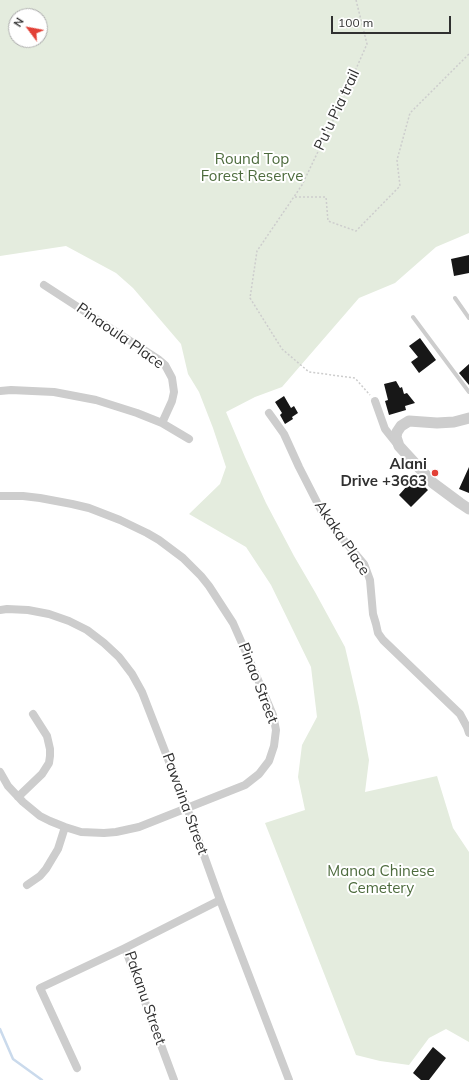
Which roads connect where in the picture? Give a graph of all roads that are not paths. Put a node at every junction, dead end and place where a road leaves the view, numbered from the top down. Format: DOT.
graph roads {
  1 [pos="44,285"];
  2 [pos="454,298"];
  3 [pos="413,317"];
  4 [pos="469,318"];
  5 [pos="0,391"];
  6 [pos="469,392"];
  7 [pos="375,400"];
  8 [pos="269,413"];
  9 [pos="469,418"];
  10 [pos="162,423"];
  11 [pos="189,439"];
  12 [pos="399,446"];
  13 [pos="0,496"];
  14 [pos="469,509"];
  15 [pos="0,610"];
  16 [pos="33,714"];
  17 [pos="469,733"];
  18 [pos="0,772"];
  19 [pos="18,797"];
  20 [pos="187,808"];
  21 [pos="65,827"];
  22 [pos="27,885"];
  23 [pos="220,900"];
  24 [pos="125,948"];
  25 [pos="77,1068"];
  26 [pos="174,1080"];
  27 [pos="290,1080"];
  1 -- 10 [label="street, Pinaoula Place"];
  2 -- 4 [label="lane"];
  3 -- 6 [label="lane"];
  5 -- 10 [label="street"];
  7 -- 12 [label="street"];
  8 -- 17 [label="street, Akaka Place"];
  9 -- 12 [label="street"];
  10 -- 11 [label="street"];
  12 -- 14 [label="street"];
  13 -- 20 [label="street, Pinao Street"];
  15 -- 20 [label="street, Pawaina Street"];
  16 -- 19 [label="street"];
  18 -- 19 [label="street, Pinao Street"];
  19 -- 21 [label="street, Pinao Street"];
  20 -- 21 [label="street, Pinao Street"];
  20 -- 23 [label="street, Pawaina Street"];
  21 -- 22 [label="street"];
  23 -- 24 [label="street, Pakanu Street"];
  23 -- 27 [label="street, Pawaina Street"];
  24 -- 25 [label="street"];
  24 -- 26 [label="street, Pakanu Street"];
}
